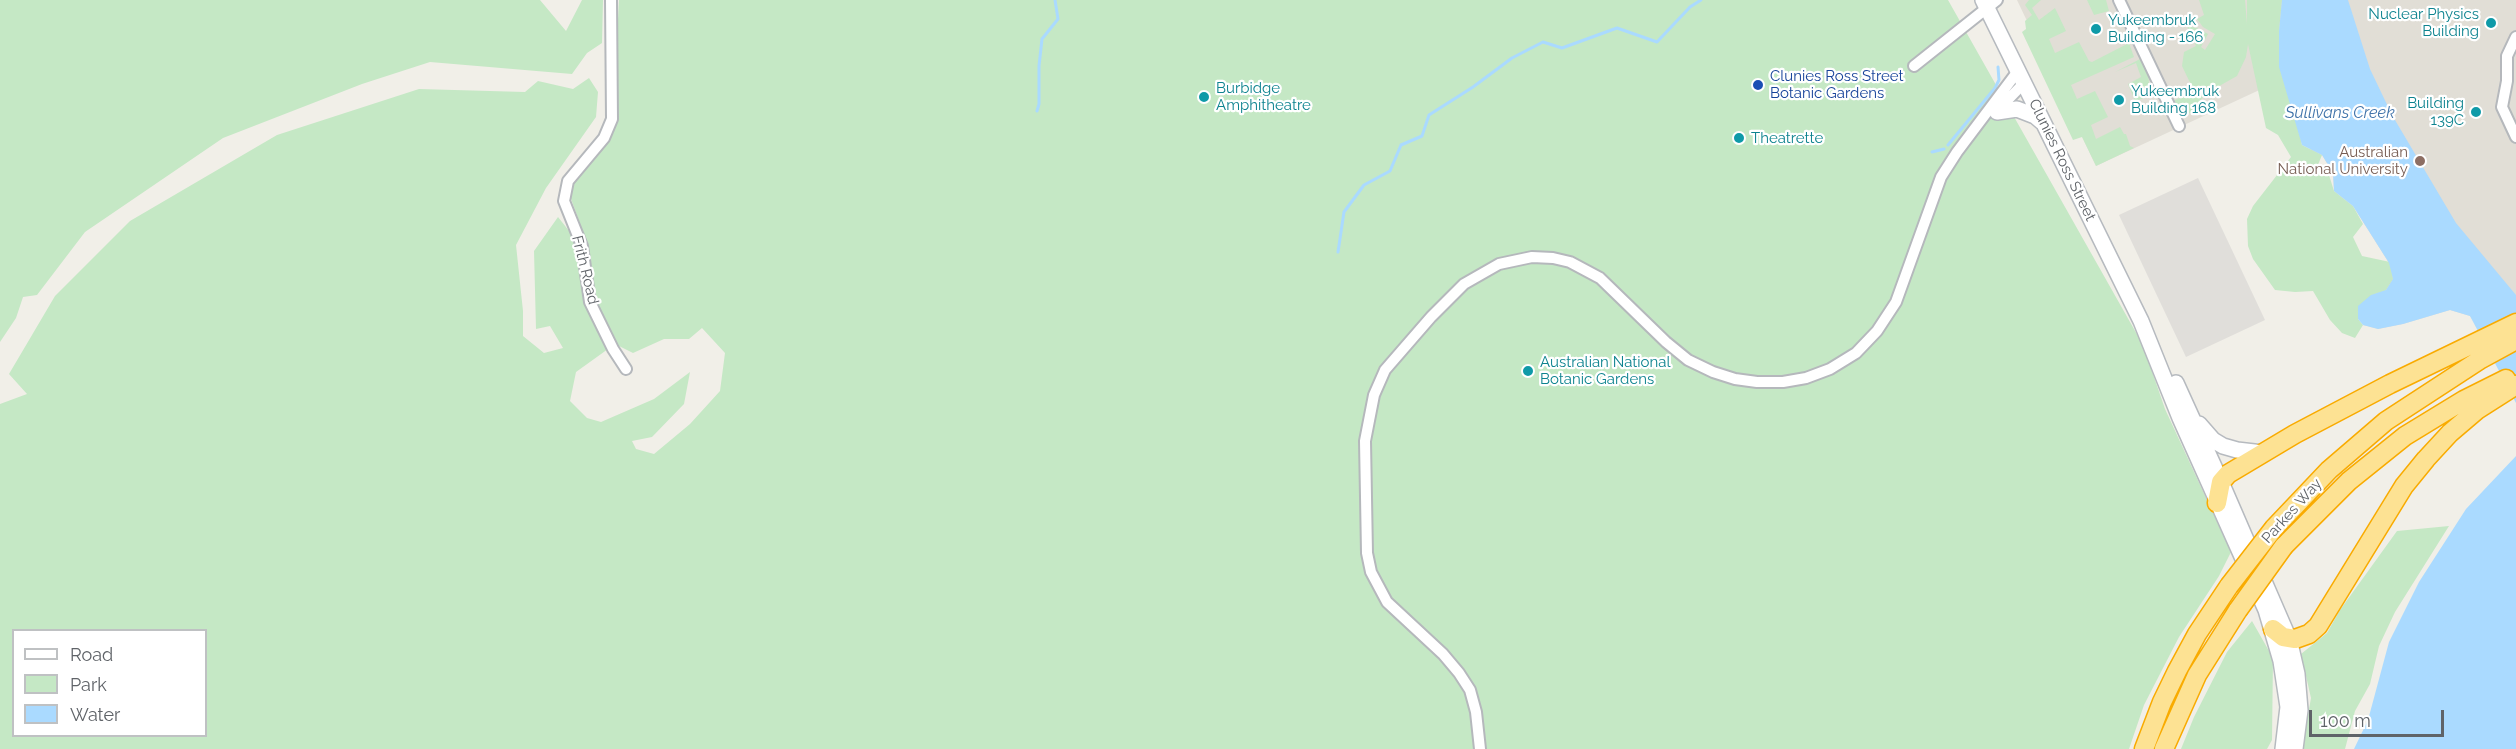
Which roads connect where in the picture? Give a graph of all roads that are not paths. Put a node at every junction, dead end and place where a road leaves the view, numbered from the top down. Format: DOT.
graph roads {
  1 [pos="611,0"];
  2 [pos="2119,0"];
  3 [pos="1989,3"];
  4 [pos="2516,37"];
  5 [pos="1914,66"];
  6 [pos="2021,77"];
  7 [pos="1991,114"];
  8 [pos="2044,124"];
  9 [pos="2180,126"];
  10 [pos="2516,137"];
  11 [pos="2141,321"];
  12 [pos="2516,323"];
  13 [pos="2516,340"];
  14 [pos="2477,351"];
  15 [pos="626,369"];
  16 [pos="2516,374"];
  17 [pos="2516,385"];
  18 [pos="2497,390"];
  19 [pos="2188,409"];
  20 [pos="2263,453"];
  21 [pos="2221,482"];
  22 [pos="2217,503"];
  23 [pos="2273,629"];
  24 [pos="2289,639"];
  25 [pos="1480,749"];
  26 [pos="2144,749"];
  27 [pos="2164,749"];
  28 [pos="2283,749"];
  29 [pos="2295,749"];
  1 -- 15 [label="street, Frith Road"];
  2 -- 9 [label="street"];
  3 -- 5 [label="street"];
  3 -- 6 [label="street, Clunies Ross Street"];
  4 -- 10 [label="street"];
  6 -- 7 [label="street"];
  6 -- 8 [label="street, Clunies Ross Street"];
  7 -- 8 [label="street"];
  7 -- 25 [label="street"];
  8 -- 11 [label="street, Clunies Ross Street"];
  11 -- 19 [label="street, Clunies Ross Street"];
  11 -- 22 [label="street, Clunies Ross Street"];
  12 -- 14 [label="highway"];
  13 -- 14 [label="highway, Parkes Way"];
  14 -- 20 [label="highway"];
  14 -- 26 [label="highway, Parkes Way, bridge"];
  16 -- 18 [label="highway, Parkes Way"];
  17 -- 18 [label="highway"];
  18 -- 24 [label="highway"];
  18 -- 27 [label="highway, Parkes Way, bridge"];
  19 -- 20 [label="street"];
  19 -- 21 [label="street, Clunies Ross Street"];
  20 -- 21 [label="highway"];
  21 -- 22 [label="highway"];
  21 -- 24 [label="street, Clunies Ross Street"];
  22 -- 23 [label="street, Clunies Ross Street"];
  23 -- 24 [label="highway"];
  23 -- 28 [label="street, Clunies Ross Street"];
  24 -- 29 [label="street, Clunies Ross Street"];
}
